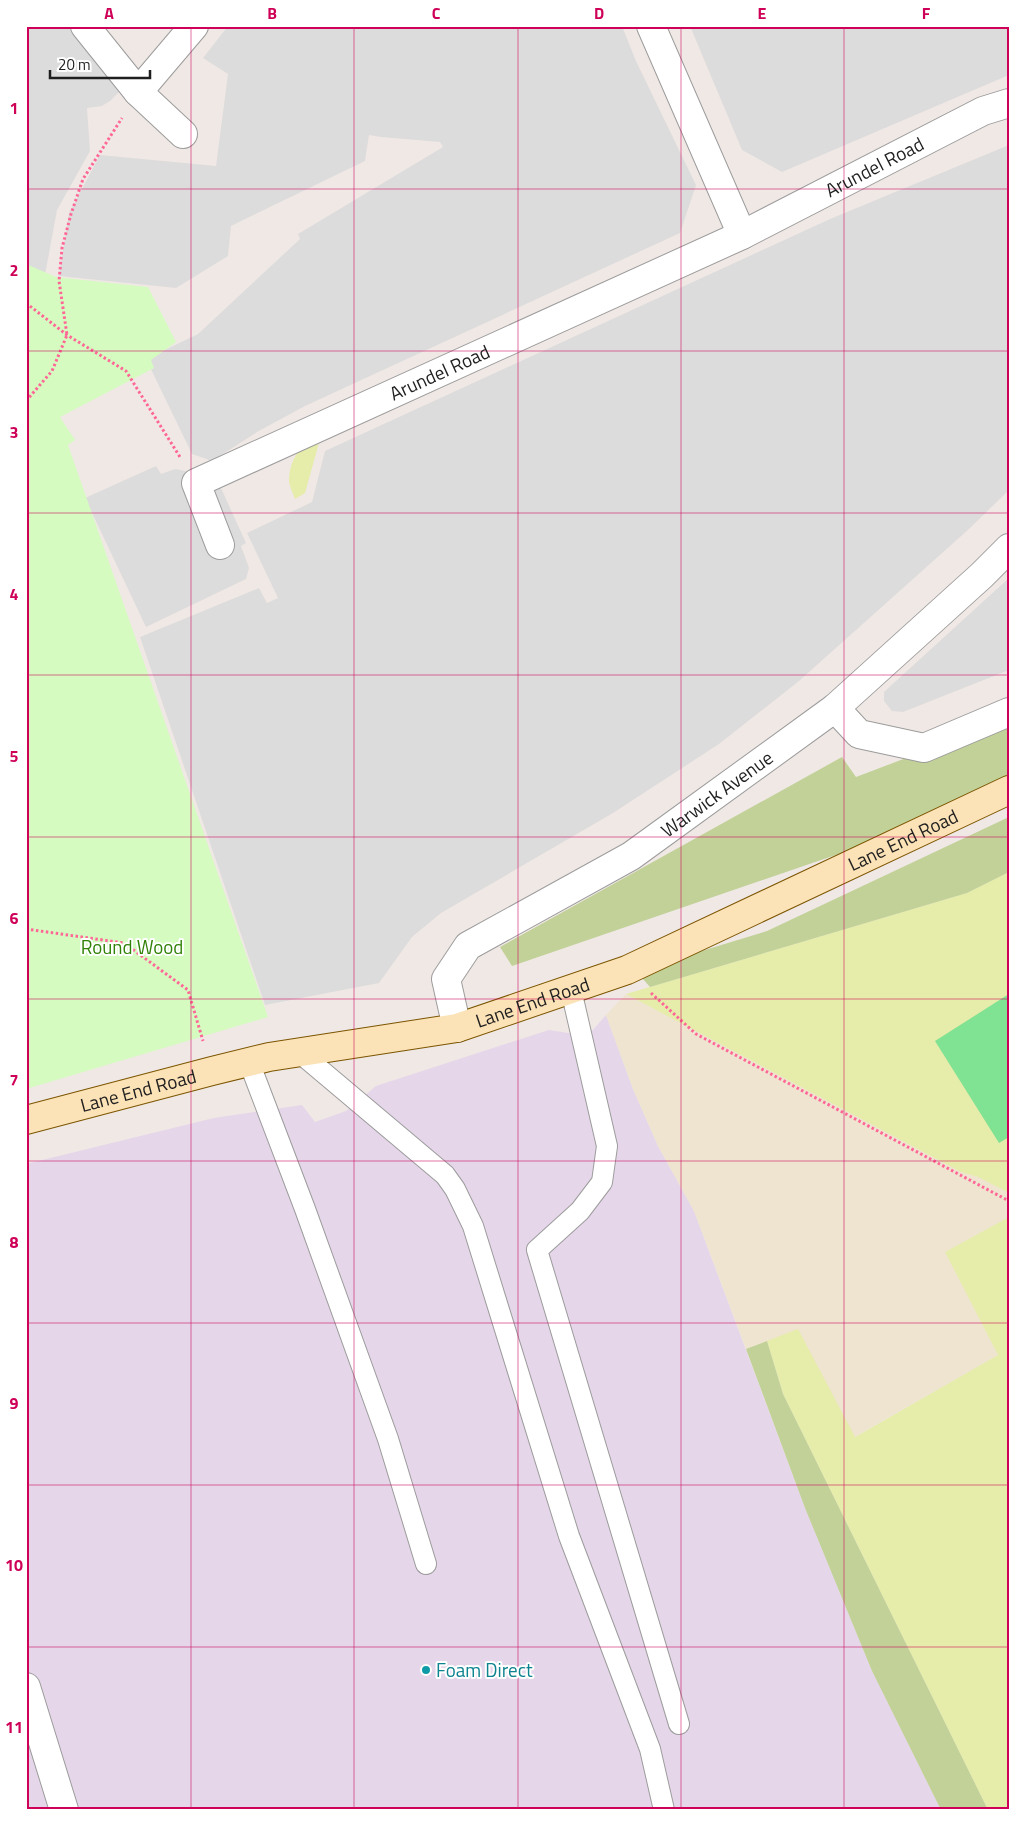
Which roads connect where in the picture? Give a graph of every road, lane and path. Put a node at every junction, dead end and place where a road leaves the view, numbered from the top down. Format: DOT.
graph roads {
  1 [pos="85,26"];
  2 [pos="194,26"];
  3 [pos="651,26"];
  4 [pos="138,92"];
  5 [pos="1009,103"];
  6 [pos="184,134"];
  7 [pos="742,235"];
  8 [pos="26,303"];
  9 [pos="67,335"];
  10 [pos="26,401"];
  11 [pos="196,483"];
  12 [pos="220,545"];
  13 [pos="1009,548"];
  14 [pos="835,708"];
  15 [pos="1009,712"];
  16 [pos="1009,790"];
  17 [pos="26,929"];
  18 [pos="627,970"];
  19 [pos="571,990"];
  20 [pos="457,1028"];
  21 [pos="199,1030"];
  22 [pos="299,1052"];
  23 [pos="248,1062"];
  24 [pos="26,1120"];
  25 [pos="1009,1201"];
  26 [pos="426,1564"];
  27 [pos="26,1687"];
  28 [pos="679,1724"];
  29 [pos="64,1810"];
  30 [pos="664,1810"];
  1 -- 4 [label="street"];
  2 -- 4 [label="street"];
  3 -- 7 [label="street"];
  4 -- 6 [label="street"];
  4 -- 9 [label="path"];
  5 -- 7 [label="street, Arundel Road"];
  7 -- 11 [label="street, Arundel Road"];
  8 -- 9 [label="path"];
  9 -- 10 [label="path"];
  9 -- 11 [label="path"];
  11 -- 12 [label="street"];
  13 -- 14 [label="street, Warwick Avenue"];
  14 -- 15 [label="street"];
  14 -- 20 [label="street, Warwick Avenue"];
  16 -- 18 [label="street, Lane End Road"];
  17 -- 21 [label="path"];
  18 -- 19 [label="street, Lane End Road"];
  18 -- 25 [label="path"];
  19 -- 20 [label="street, Lane End Road"];
  19 -- 28 [label="lane"];
  20 -- 22 [label="street, Lane End Road"];
  22 -- 23 [label="street, Lane End Road"];
  22 -- 30 [label="lane"];
  23 -- 24 [label="street, Lane End Road"];
  23 -- 26 [label="lane"];
  27 -- 29 [label="street"];
}
